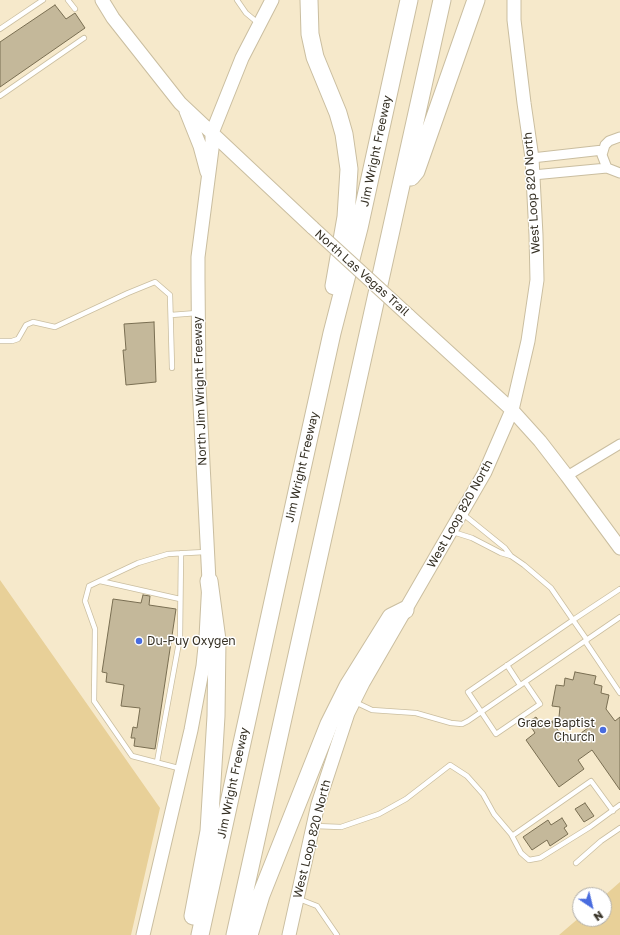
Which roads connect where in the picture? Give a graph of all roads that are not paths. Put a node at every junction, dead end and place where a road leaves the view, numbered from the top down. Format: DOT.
graph roads {
  1 [pos="43,0"];
  2 [pos="68,0"];
  3 [pos="102,0"];
  4 [pos="237,0"];
  5 [pos="272,0"];
  6 [pos="309,0"];
  7 [pos="409,0"];
  8 [pos="442,0"];
  9 [pos="476,0"];
  10 [pos="514,0"];
  11 [pos="75,10"];
  12 [pos="259,24"];
  13 [pos="0,29"];
  14 [pos="84,38"];
  15 [pos="0,96"];
  16 [pos="184,106"];
  17 [pos="212,133"];
  18 [pos="620,137"];
  19 [pos="603,150"];
  20 [pos="532,158"];
  21 [pos="608,168"];
  22 [pos="620,173"];
  23 [pos="533,175"];
  24 [pos="208,179"];
  25 [pos="401,189"];
  26 [pos="198,313"];
  27 [pos="171,315"];
  28 [pos="332,334"];
  29 [pos="0,341"];
  30 [pos="172,368"];
  31 [pos="512,410"];
  32 [pos="620,444"];
  33 [pos="567,476"];
  34 [pos="462,513"];
  35 [pos="451,532"];
  36 [pos="620,548"];
  37 [pos="207,552"];
  38 [pos="181,554"];
  39 [pos="511,556"];
  40 [pos="99,581"];
  41 [pos="209,581"];
  42 [pos="620,589"];
  43 [pos="180,599"];
  44 [pos="405,610"];
  45 [pos="620,616"];
  46 [pos="573,620"];
  47 [pos="586,641"];
  48 [pos="507,665"];
  49 [pos="526,682"];
  50 [pos="520,685"];
  51 [pos="620,693"];
  52 [pos="354,701"];
  53 [pos="481,712"];
  54 [pos="157,762"];
  55 [pos="182,769"];
  56 [pos="620,805"];
  57 [pos="613,811"];
  58 [pos="313,826"];
  59 [pos="620,828"];
  60 [pos="512,836"];
  61 [pos="576,863"];
  62 [pos="297,899"];
  63 [pos="143,935"];
  64 [pos="189,935"];
  65 [pos="200,935"];
  66 [pos="235,935"];
  67 [pos="249,935"];
  68 [pos="289,935"];
  69 [pos="337,935"];
  1 -- 13 [label="lane"];
  2 -- 11 [label="lane"];
  3 -- 16 [label="street, North Las Vegas Trail"];
  4 -- 12 [label="lane"];
  5 -- 12 [label="street, North Jim Wright Freeway"];
  6 -- 28 [label="highway"];
  7 -- 28 [label="highway, Jim Wright Freeway"];
  8 -- 25 [label="highway"];
  9 -- 25 [label="highway"];
  10 -- 20 [label="street, West Loop 820 North"];
  12 -- 17 [label="street, North Jim Wright Freeway"];
  14 -- 15 [label="lane"];
  16 -- 17 [label="street, North Las Vegas Trail"];
  16 -- 24 [label="street"];
  17 -- 24 [label="street, North Jim Wright Freeway"];
  17 -- 31 [label="street, North Las Vegas Trail, bridge"];
  18 -- 19 [label="street"];
  19 -- 20 [label="street"];
  19 -- 21 [label="street"];
  20 -- 23 [label="street, West Loop 820 North"];
  21 -- 22 [label="street"];
  21 -- 23 [label="street"];
  23 -- 31 [label="street, West Loop 820 North"];
  24 -- 26 [label="street, North Jim Wright Freeway"];
  25 -- 66 [label="highway"];
  26 -- 27 [label="lane"];
  26 -- 37 [label="street, North Jim Wright Freeway"];
  27 -- 29 [label="lane"];
  27 -- 30 [label="lane"];
  28 -- 65 [label="highway, Jim Wright Freeway"];
  31 -- 33 [label="street, North Las Vegas Trail"];
  31 -- 34 [label="street, West Loop 820 North"];
  32 -- 33 [label="street"];
  33 -- 36 [label="street, North Las Vegas Trail"];
  34 -- 35 [label="street, West Loop 820 North"];
  34 -- 39 [label="lane"];
  35 -- 39 [label="lane"];
  35 -- 44 [label="street, West Loop 820 North"];
  37 -- 38 [label="lane"];
  37 -- 41 [label="street, North Jim Wright Freeway"];
  38 -- 40 [label="lane"];
  38 -- 43 [label="lane"];
  39 -- 46 [label="lane"];
  40 -- 43 [label="lane"];
  40 -- 54 [label="lane"];
  41 -- 55 [label="street, North Jim Wright Freeway"];
  41 -- 64 [label="highway"];
  42 -- 46 [label="lane"];
  43 -- 54 [label="lane"];
  44 -- 52 [label="street, West Loop 820 North"];
  44 -- 67 [label="highway"];
  45 -- 47 [label="lane"];
  46 -- 47 [label="lane"];
  46 -- 48 [label="lane"];
  47 -- 49 [label="lane"];
  47 -- 51 [label="lane"];
  48 -- 50 [label="lane"];
  48 -- 53 [label="lane"];
  49 -- 50 [label="lane"];
  49 -- 53 [label="lane"];
  50 -- 53 [label="lane"];
  52 -- 53 [label="lane"];
  52 -- 58 [label="street, West Loop 820 North"];
  54 -- 55 [label="lane"];
  55 -- 63 [label="street, North Jim Wright Freeway"];
  56 -- 57 [label="lane"];
  57 -- 60 [label="lane"];
  57 -- 60 [label="lane"];
  58 -- 60 [label="lane"];
  58 -- 62 [label="street, West Loop 820 North"];
  59 -- 61 [label="lane"];
  62 -- 68 [label="street, West Loop 820 North"];
  62 -- 69 [label="lane"];
}
